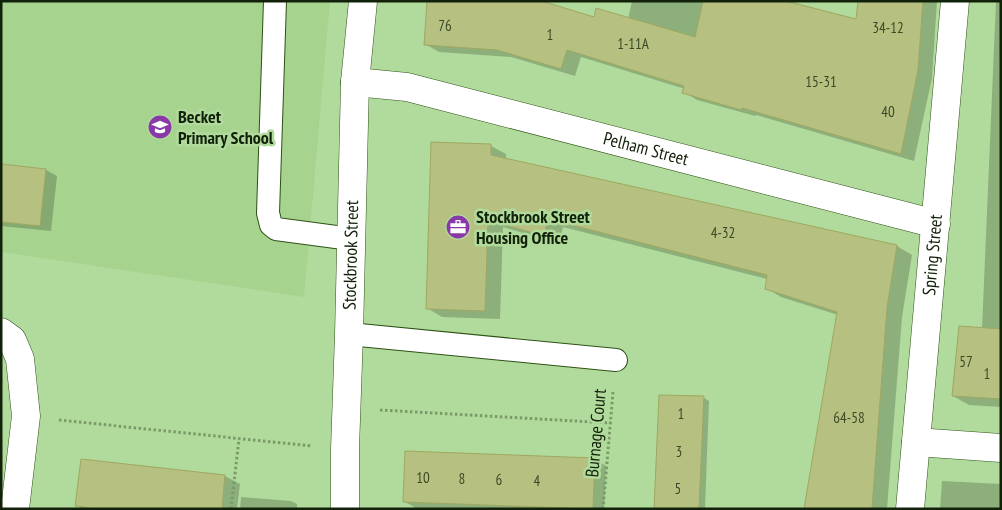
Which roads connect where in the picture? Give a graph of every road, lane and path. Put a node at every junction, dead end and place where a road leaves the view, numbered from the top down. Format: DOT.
graph roads {
  1 [pos="275,1"];
  2 [pos="363,1"];
  3 [pos="955,1"];
  4 [pos="355,82"];
  5 [pos="936,224"];
  6 [pos="350,239"];
  7 [pos="1,332"];
  8 [pos="350,334"];
  9 [pos="616,360"];
  10 [pos="346,409"];
  11 [pos="26,416"];
  12 [pos="611,423"];
  13 [pos="238,439"];
  14 [pos="916,442"];
  15 [pos="1001,448"];
  16 [pos="345,449"];
  17 [pos="15,509"];
  18 [pos="231,509"];
  19 [pos="345,509"];
  20 [pos="603,509"];
  21 [pos="910,509"];
  1 -- 6 [label="lane"];
  2 -- 4 [label="street, Stockbrook Street"];
  3 -- 5 [label="street, Spring Street"];
  4 -- 5 [label="street, Pelham Street"];
  4 -- 6 [label="street, Stockbrook Street"];
  5 -- 14 [label="street, Spring Street"];
  6 -- 8 [label="street, Stockbrook Street"];
  7 -- 11 [label="street"];
  8 -- 9 [label="lane"];
  8 -- 10 [label="street, Stockbrook Street"];
  9 -- 12 [label="path, Burnage Court"];
  10 -- 12 [label="path"];
  10 -- 16 [label="street, Stockbrook Street"];
  11 -- 13 [label="path"];
  11 -- 17 [label="street"];
  12 -- 20 [label="path, Burnage Court"];
  13 -- 16 [label="path"];
  13 -- 18 [label="path"];
  14 -- 15 [label="street"];
  14 -- 21 [label="street, Spring Street"];
  16 -- 19 [label="street, Stockbrook Street"];
}
